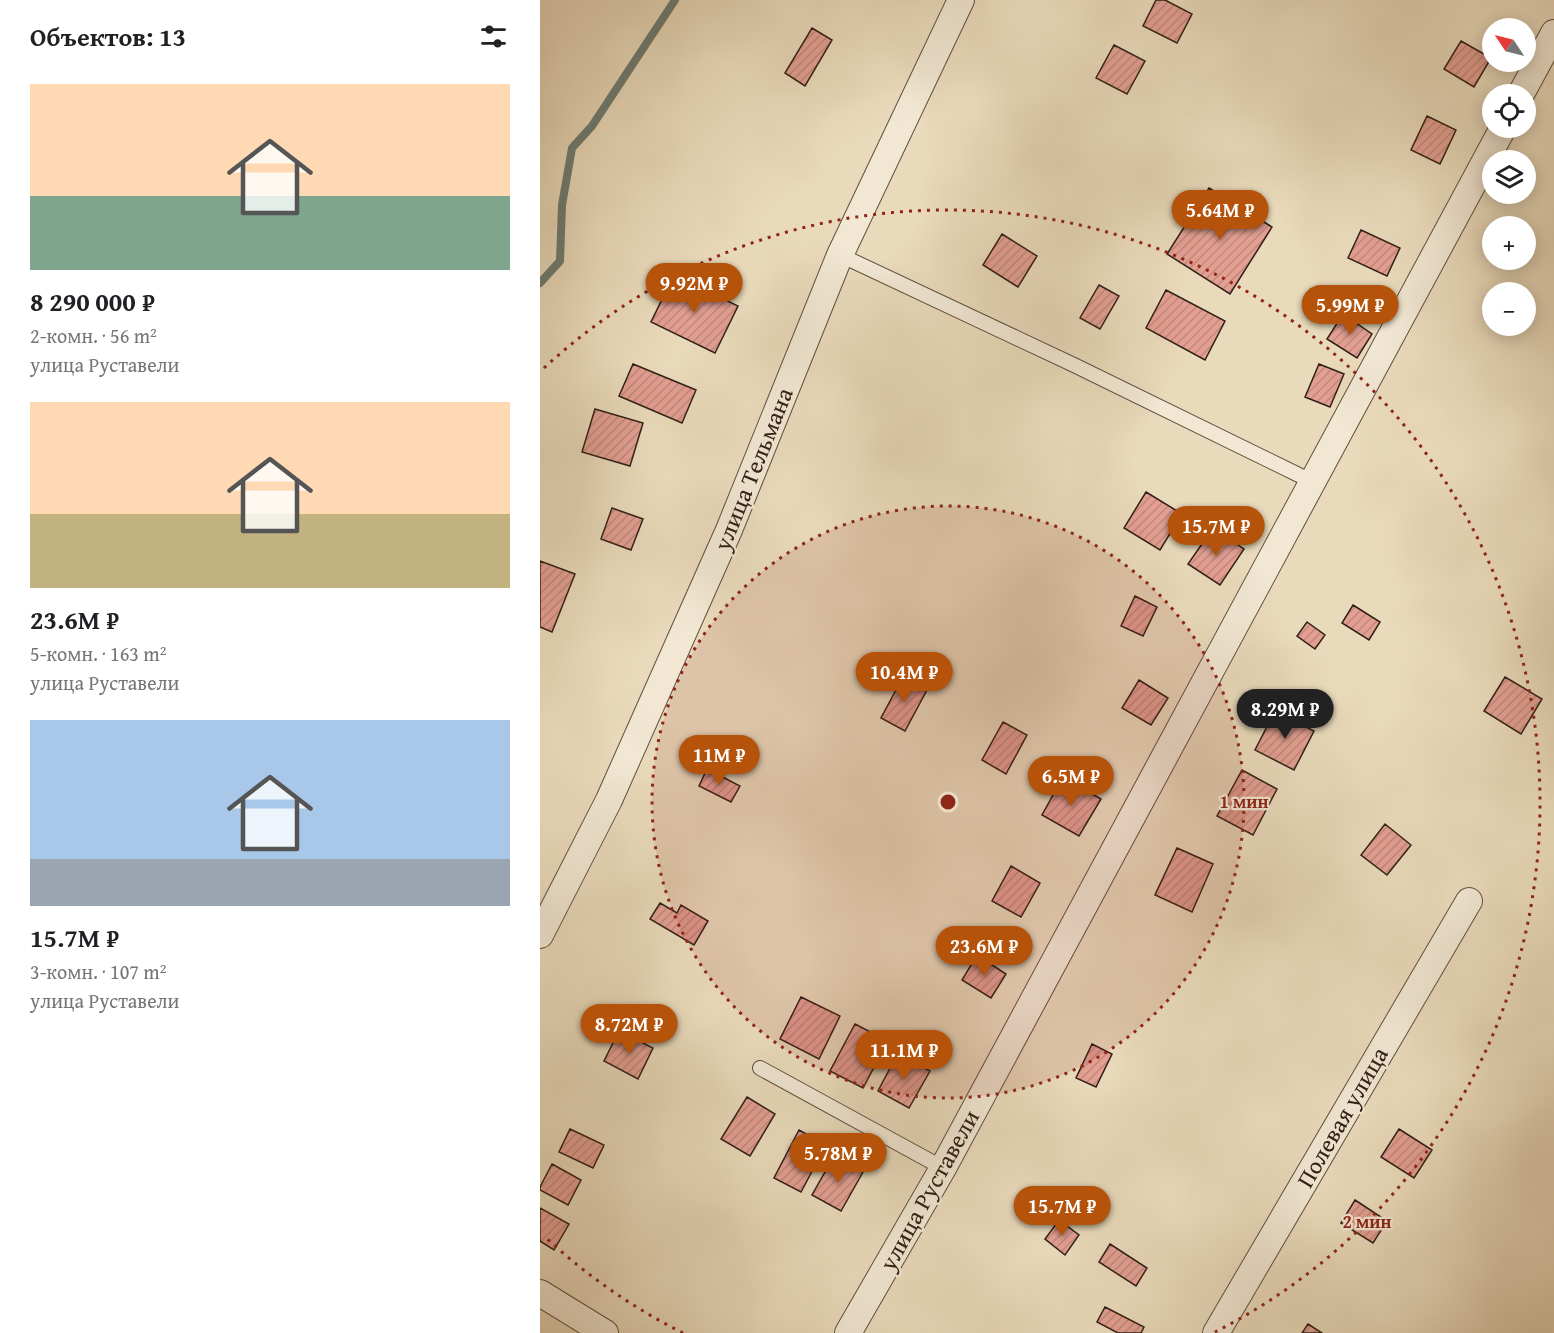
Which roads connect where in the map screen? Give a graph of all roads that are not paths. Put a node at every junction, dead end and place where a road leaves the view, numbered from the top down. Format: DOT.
graph roads {
  1 [pos="962,0"];
  2 [pos="1554,33"];
  3 [pos="1526,84"];
  4 [pos="1498,138"];
  5 [pos="840,255"];
  6 [pos="1307,479"];
  7 [pos="1468,901"];
  8 [pos="540,935"];
  9 [pos="760,1068"];
  10 [pos="943,1168"];
  11 [pos="540,1293"];
  12 [pos="605,1333"];
  13 [pos="848,1333"];
  14 [pos="1216,1333"];
  1 -- 5 [label="street, улица Тельмана"];
  2 -- 3 [label="street"];
  4 -- 10 [label="street, улица Руставели"];
  5 -- 6 [label="lane"];
  5 -- 8 [label="street, улица Тельмана"];
  7 -- 14 [label="street, Полевая улица"];
  9 -- 10 [label="lane"];
  10 -- 13 [label="street, улица Руставели"];
  11 -- 12 [label="street"];
}
